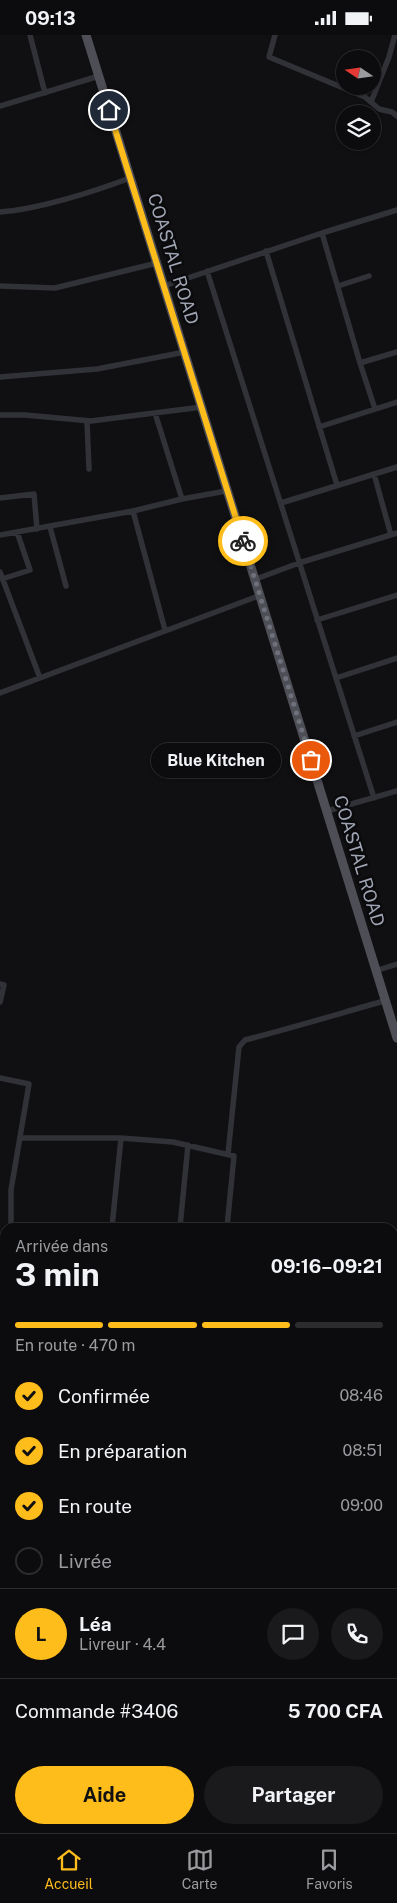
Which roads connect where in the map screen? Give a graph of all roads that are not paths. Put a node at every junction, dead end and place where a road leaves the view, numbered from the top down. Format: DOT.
graph roads {
  1 [pos="30,35"];
  2 [pos="86,35"];
  3 [pos="275,35"];
  4 [pos="395,35"];
  5 [pos="98,76"];
  6 [pos="45,93"];
  7 [pos="370,102"];
  8 [pos="0,106"];
  9 [pos="397,116"];
  10 [pos="130,178"];
  11 [pos="397,210"];
  12 [pos="0,212"];
  13 [pos="322,233"];
  14 [pos="266,251"];
  15 [pos="157,263"];
  16 [pos="207,271"];
  17 [pos="369,276"];
  18 [pos="0,286"];
  19 [pos="164,286"];
  20 [pos="338,286"];
  21 [pos="185,352"];
  22 [pos="397,352"];
  23 [pos="360,363"];
  24 [pos="0,377"];
  25 [pos="397,403"];
  26 [pos="202,407"];
  27 [pos="374,409"];
  28 [pos="155,413"];
  29 [pos="0,415"];
  30 [pos="87,421"];
  31 [pos="319,427"];
  32 [pos="397,467"];
  33 [pos="89,469"];
  34 [pos="374,474"];
  35 [pos="337,485"];
  36 [pos="226,491"];
  37 [pos="0,498"];
  38 [pos="182,499"];
  39 [pos="281,503"];
  40 [pos="133,511"];
  41 [pos="50,527"];
  42 [pos="37,529"];
  43 [pos="17,532"];
  44 [pos="394,534"];
  45 [pos="0,535"];
  46 [pos="299,563"];
  47 [pos="1,575"];
  48 [pos="256,579"];
  49 [pos="66,586"];
  50 [pos="261,595"];
  51 [pos="397,595"];
  52 [pos="317,620"];
  53 [pos="165,630"];
  54 [pos="397,658"];
  55 [pos="40,678"];
  56 [pos="336,678"];
  57 [pos="0,693"];
  58 [pos="397,722"];
  59 [pos="354,736"];
  60 [pos="397,791"];
  61 [pos="374,798"];
  62 [pos="327,811"];
  63 [pos="397,964"];
  64 [pos="375,971"];
  65 [pos="0,984"];
  66 [pos="384,1001"];
  67 [pos="0,1002"];
  68 [pos="397,1035"];
  69 [pos="0,1078"];
  70 [pos="20,1137"];
  71 [pos="122,1138"];
  72 [pos="188,1145"];
  73 [pos="228,1154"];
  74 [pos="11,1223"];
  75 [pos="112,1223"];
  76 [pos="180,1223"];
  77 [pos="227,1223"];
  1 -- 6 [label="street"];
  2 -- 5 [label="main road, COASTAL ROAD"];
  3 -- 7 [label="street"];
  4 -- 7 [label="street"];
  5 -- 6 [label="street"];
  5 -- 10 [label="main road, COASTAL ROAD"];
  6 -- 8 [label="street"];
  7 -- 9 [label="street"];
  10 -- 12 [label="street"];
  10 -- 15 [label="main road, COASTAL ROAD"];
  11 -- 13 [label="street"];
  13 -- 14 [label="street"];
  13 -- 20 [label="street"];
  14 -- 16 [label="street"];
  14 -- 31 [label="street"];
  15 -- 18 [label="street"];
  15 -- 19 [label="main road, COASTAL ROAD"];
  16 -- 19 [label="street"];
  16 -- 39 [label="street"];
  17 -- 20 [label="street"];
  19 -- 21 [label="main road, COASTAL ROAD"];
  20 -- 23 [label="street"];
  21 -- 24 [label="street"];
  21 -- 26 [label="main road, COASTAL ROAD"];
  22 -- 23 [label="street"];
  23 -- 27 [label="street"];
  25 -- 27 [label="street"];
  26 -- 28 [label="street"];
  26 -- 36 [label="main road, COASTAL ROAD"];
  27 -- 31 [label="street"];
  28 -- 30 [label="street"];
  28 -- 38 [label="street"];
  29 -- 30 [label="street"];
  30 -- 33 [label="street"];
  31 -- 35 [label="street"];
  32 -- 34 [label="street"];
  34 -- 35 [label="street"];
  34 -- 44 [label="street"];
  35 -- 39 [label="street"];
  36 -- 38 [label="street"];
  36 -- 48 [label="main road, COASTAL ROAD"];
  37 -- 42 [label="street"];
  38 -- 40 [label="street"];
  39 -- 46 [label="street"];
  40 -- 41 [label="street"];
  40 -- 53 [label="street"];
  41 -- 42 [label="street"];
  41 -- 49 [label="street"];
  42 -- 43 [label="street"];
  43 -- 45 [label="street"];
  43 -- 47 [label="street"];
  44 -- 46 [label="street"];
  46 -- 48 [label="street"];
  46 -- 52 [label="street"];
  47 -- 55 [label="street"];
  48 -- 50 [label="main road, COASTAL ROAD"];
  50 -- 53 [label="street"];
  50 -- 62 [label="main road, COASTAL ROAD"];
  51 -- 52 [label="street"];
  52 -- 56 [label="street"];
  53 -- 55 [label="street"];
  54 -- 56 [label="street"];
  55 -- 57 [label="street"];
  56 -- 59 [label="street"];
  58 -- 59 [label="street"];
  59 -- 61 [label="street"];
  60 -- 61 [label="street"];
  61 -- 62 [label="street"];
  62 -- 64 [label="main road, COASTAL ROAD"];
  63 -- 64 [label="street"];
  64 -- 66 [label="main road, COASTAL ROAD"];
  65 -- 67 [label="street"];
  66 -- 68 [label="main road, COASTAL ROAD"];
  66 -- 73 [label="street"];
  69 -- 70 [label="street"];
  70 -- 71 [label="street"];
  70 -- 74 [label="street"];
  71 -- 72 [label="street"];
  71 -- 75 [label="street"];
  72 -- 73 [label="street"];
  72 -- 76 [label="street"];
  73 -- 77 [label="street"];
}
